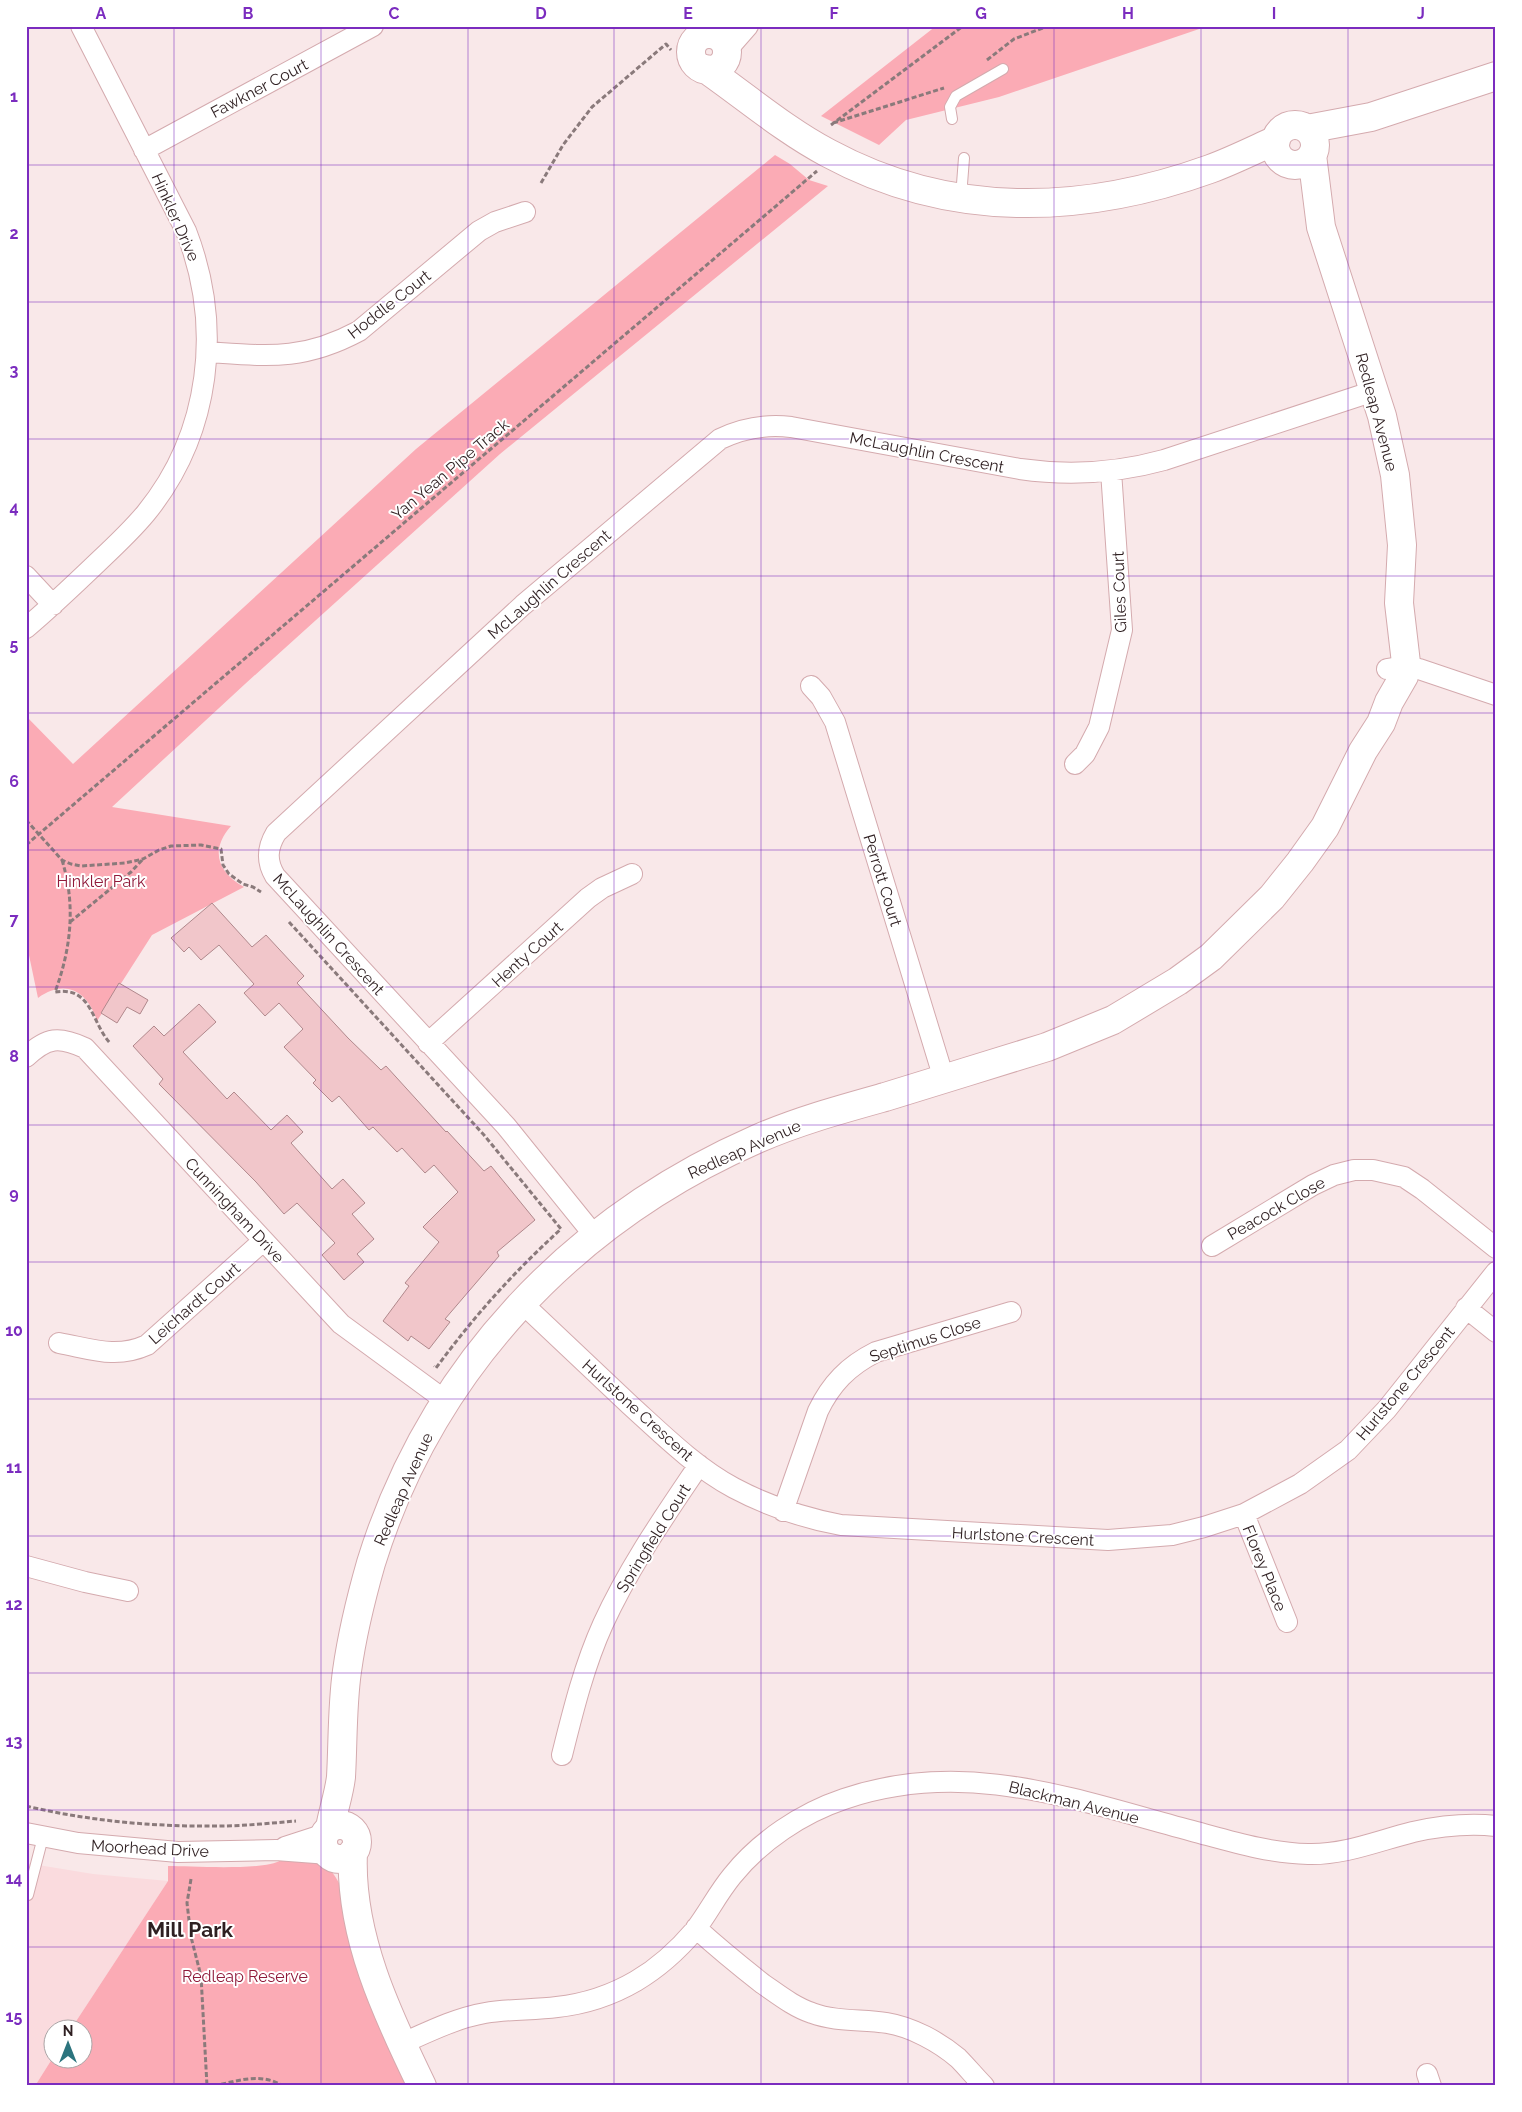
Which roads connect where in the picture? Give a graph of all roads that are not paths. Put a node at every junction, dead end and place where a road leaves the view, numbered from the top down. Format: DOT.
graph roads {
  1 [pos="81,26"];
  2 [pos="374,26"];
  3 [pos="748,26"];
  4 [pos="705,43"];
  5 [pos="1003,69"];
  6 [pos="1496,76"];
  7 [pos="952,119"];
  8 [pos="1311,145"];
  9 [pos="144,150"];
  10 [pos="1280,153"];
  11 [pos="964,158"];
  12 [pos="961,199"];
  13 [pos="525,212"];
  14 [pos="1321,227"];
  15 [pos="207,352"];
  16 [pos="1374,391"];
  17 [pos="1111,471"];
  18 [pos="26,576"];
  19 [pos="53,605"];
  20 [pos="26,628"];
  21 [pos="1399,670"];
  22 [pos="811,686"];
  23 [pos="1496,695"];
  24 [pos="1075,764"];
  25 [pos="632,874"];
  26 [pos="428,1043"];
  27 [pos="26,1057"];
  28 [pos="944,1079"];
  29 [pos="594,1235"];
  30 [pos="263,1241"];
  31 [pos="1212,1246"];
  32 [pos="1496,1248"];
  33 [pos="1496,1272"];
  34 [pos="522,1303"];
  35 [pos="1466,1308"];
  36 [pos="1012,1312"];
  37 [pos="1496,1332"];
  38 [pos="59,1342"];
  39 [pos="446,1401"];
  40 [pos="699,1465"];
  41 [pos="783,1510"];
  42 [pos="1244,1514"];
  43 [pos="26,1566"];
  44 [pos="128,1591"];
  45 [pos="1287,1622"];
  46 [pos="562,1755"];
  47 [pos="1496,1826"];
  48 [pos="35,1835"];
  49 [pos="332,1841"];
  50 [pos="28,1895"];
  51 [pos="696,1928"];
  52 [pos="401,2044"];
  53 [pos="422,2086"];
  54 [pos="984,2086"];
  1 -- 9 [label="street, Hinkler Drive"];
  2 -- 9 [label="street, Fawkner Court"];
  3 -- 4 [label="street"];
  4 -- 12 [label="street"];
  5 -- 7 [label="lane"];
  6 -- 8 [label="street"];
  8 -- 10 [label="street"];
  8 -- 10 [label="street"];
  8 -- 14 [label="street, Redleap Avenue"];
  9 -- 15 [label="street, Hinkler Drive"];
  10 -- 12 [label="street"];
  10 -- 14 [label="street, Redleap Avenue"];
  11 -- 12 [label="lane"];
  13 -- 15 [label="street, Hoddle Court"];
  14 -- 16 [label="street, Redleap Avenue"];
  15 -- 19 [label="street, Hinkler Drive"];
  16 -- 17 [label="street, McLaughlin Crescent"];
  16 -- 21 [label="street, Redleap Avenue"];
  17 -- 24 [label="street, Giles Court"];
  17 -- 26 [label="street, McLaughlin Crescent"];
  18 -- 19 [label="street"];
  19 -- 20 [label="street, Hinkler Drive"];
  21 -- 23 [label="street"];
  21 -- 28 [label="street, Redleap Avenue"];
  22 -- 28 [label="street, Perrott Court"];
  25 -- 26 [label="street, Henty Court"];
  26 -- 29 [label="street, McLaughlin Crescent"];
  27 -- 30 [label="street, Cunningham Drive"];
  28 -- 29 [label="street, Redleap Avenue"];
  29 -- 34 [label="street, Redleap Avenue"];
  30 -- 38 [label="street, Leichardt Court"];
  30 -- 39 [label="street, Cunningham Drive"];
  31 -- 32 [label="street, Peacock Close"];
  33 -- 35 [label="street, Hurlstone Crescent"];
  34 -- 39 [label="street, Redleap Avenue"];
  34 -- 40 [label="street, Hurlstone Crescent"];
  35 -- 37 [label="street"];
  35 -- 42 [label="street, Hurlstone Crescent"];
  36 -- 41 [label="street, Septimus Close"];
  39 -- 49 [label="street, Redleap Avenue"];
  40 -- 41 [label="street, Hurlstone Crescent"];
  40 -- 46 [label="street, Springfield Court"];
  41 -- 42 [label="street, Hurlstone Crescent"];
  42 -- 45 [label="street, Florey Place"];
  43 -- 44 [label="street"];
  47 -- 51 [label="street, Blackman Avenue"];
  48 -- 49 [label="street, Moorhead Drive"];
  48 -- 50 [label="lane"];
  49 -- 52 [label="street, Redleap Avenue"];
  51 -- 52 [label="street, Blackman Avenue"];
  51 -- 54 [label="street"];
  52 -- 53 [label="street, Redleap Avenue"];
}
